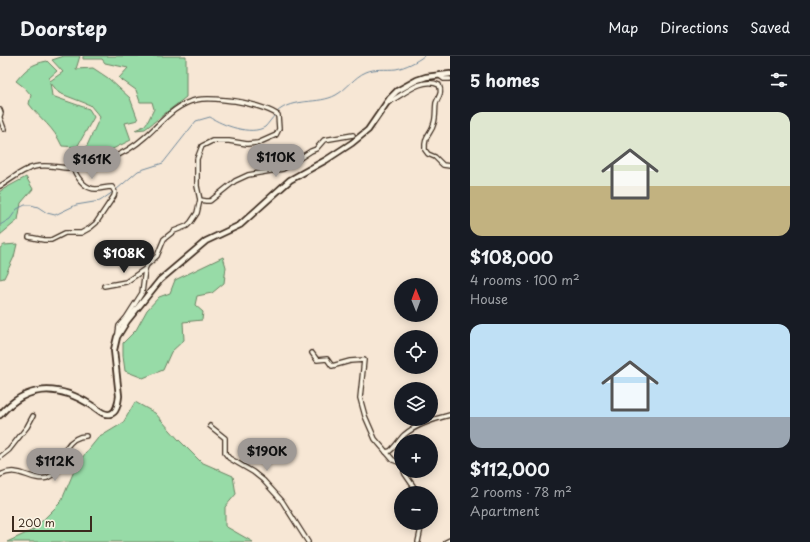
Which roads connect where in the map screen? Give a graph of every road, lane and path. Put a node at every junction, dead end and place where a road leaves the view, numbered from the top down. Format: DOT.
graph roads {
  1 [pos="450,74"];
  2 [pos="440,76"];
  3 [pos="450,79"];
  4 [pos="387,103"];
  5 [pos="0,110"];
  6 [pos="0,117"];
  7 [pos="4,129"];
  8 [pos="353,136"];
  9 [pos="450,166"];
  10 [pos="73,168"];
  11 [pos="0,186"];
  12 [pos="200,200"];
  13 [pos="28,237"];
  14 [pos="145,269"];
  15 [pos="104,286"];
  16 [pos="118,333"];
  17 [pos="312,353"];
  18 [pos="0,415"];
  19 [pos="450,415"];
  20 [pos="33,416"];
  21 [pos="210,426"];
  22 [pos="86,436"];
  23 [pos="386,452"];
  24 [pos="0,457"];
  25 [pos="394,460"];
  26 [pos="0,475"];
  27 [pos="421,530"];
  28 [pos="450,540"];
  29 [pos="308,542"];
  30 [pos="418,542"];
  31 [pos="446,542"];
  1 -- 2 [label="main road"];
  2 -- 3 [label="street"];
  2 -- 4 [label="main road"];
  4 -- 9 [label="street"];
  4 -- 16 [label="main road"];
  5 -- 6 [label="street"];
  6 -- 7 [label="street"];
  8 -- 12 [label="street"];
  10 -- 11 [label="street"];
  10 -- 12 [label="street"];
  10 -- 13 [label="street"];
  12 -- 14 [label="street"];
  14 -- 15 [label="street"];
  14 -- 16 [label="street"];
  16 -- 18 [label="main road"];
  17 -- 23 [label="street"];
  19 -- 23 [label="street"];
  20 -- 24 [label="street"];
  21 -- 29 [label="street"];
  22 -- 26 [label="street"];
  23 -- 25 [label="street"];
  27 -- 30 [label="street"];
  28 -- 31 [label="street"];
}
